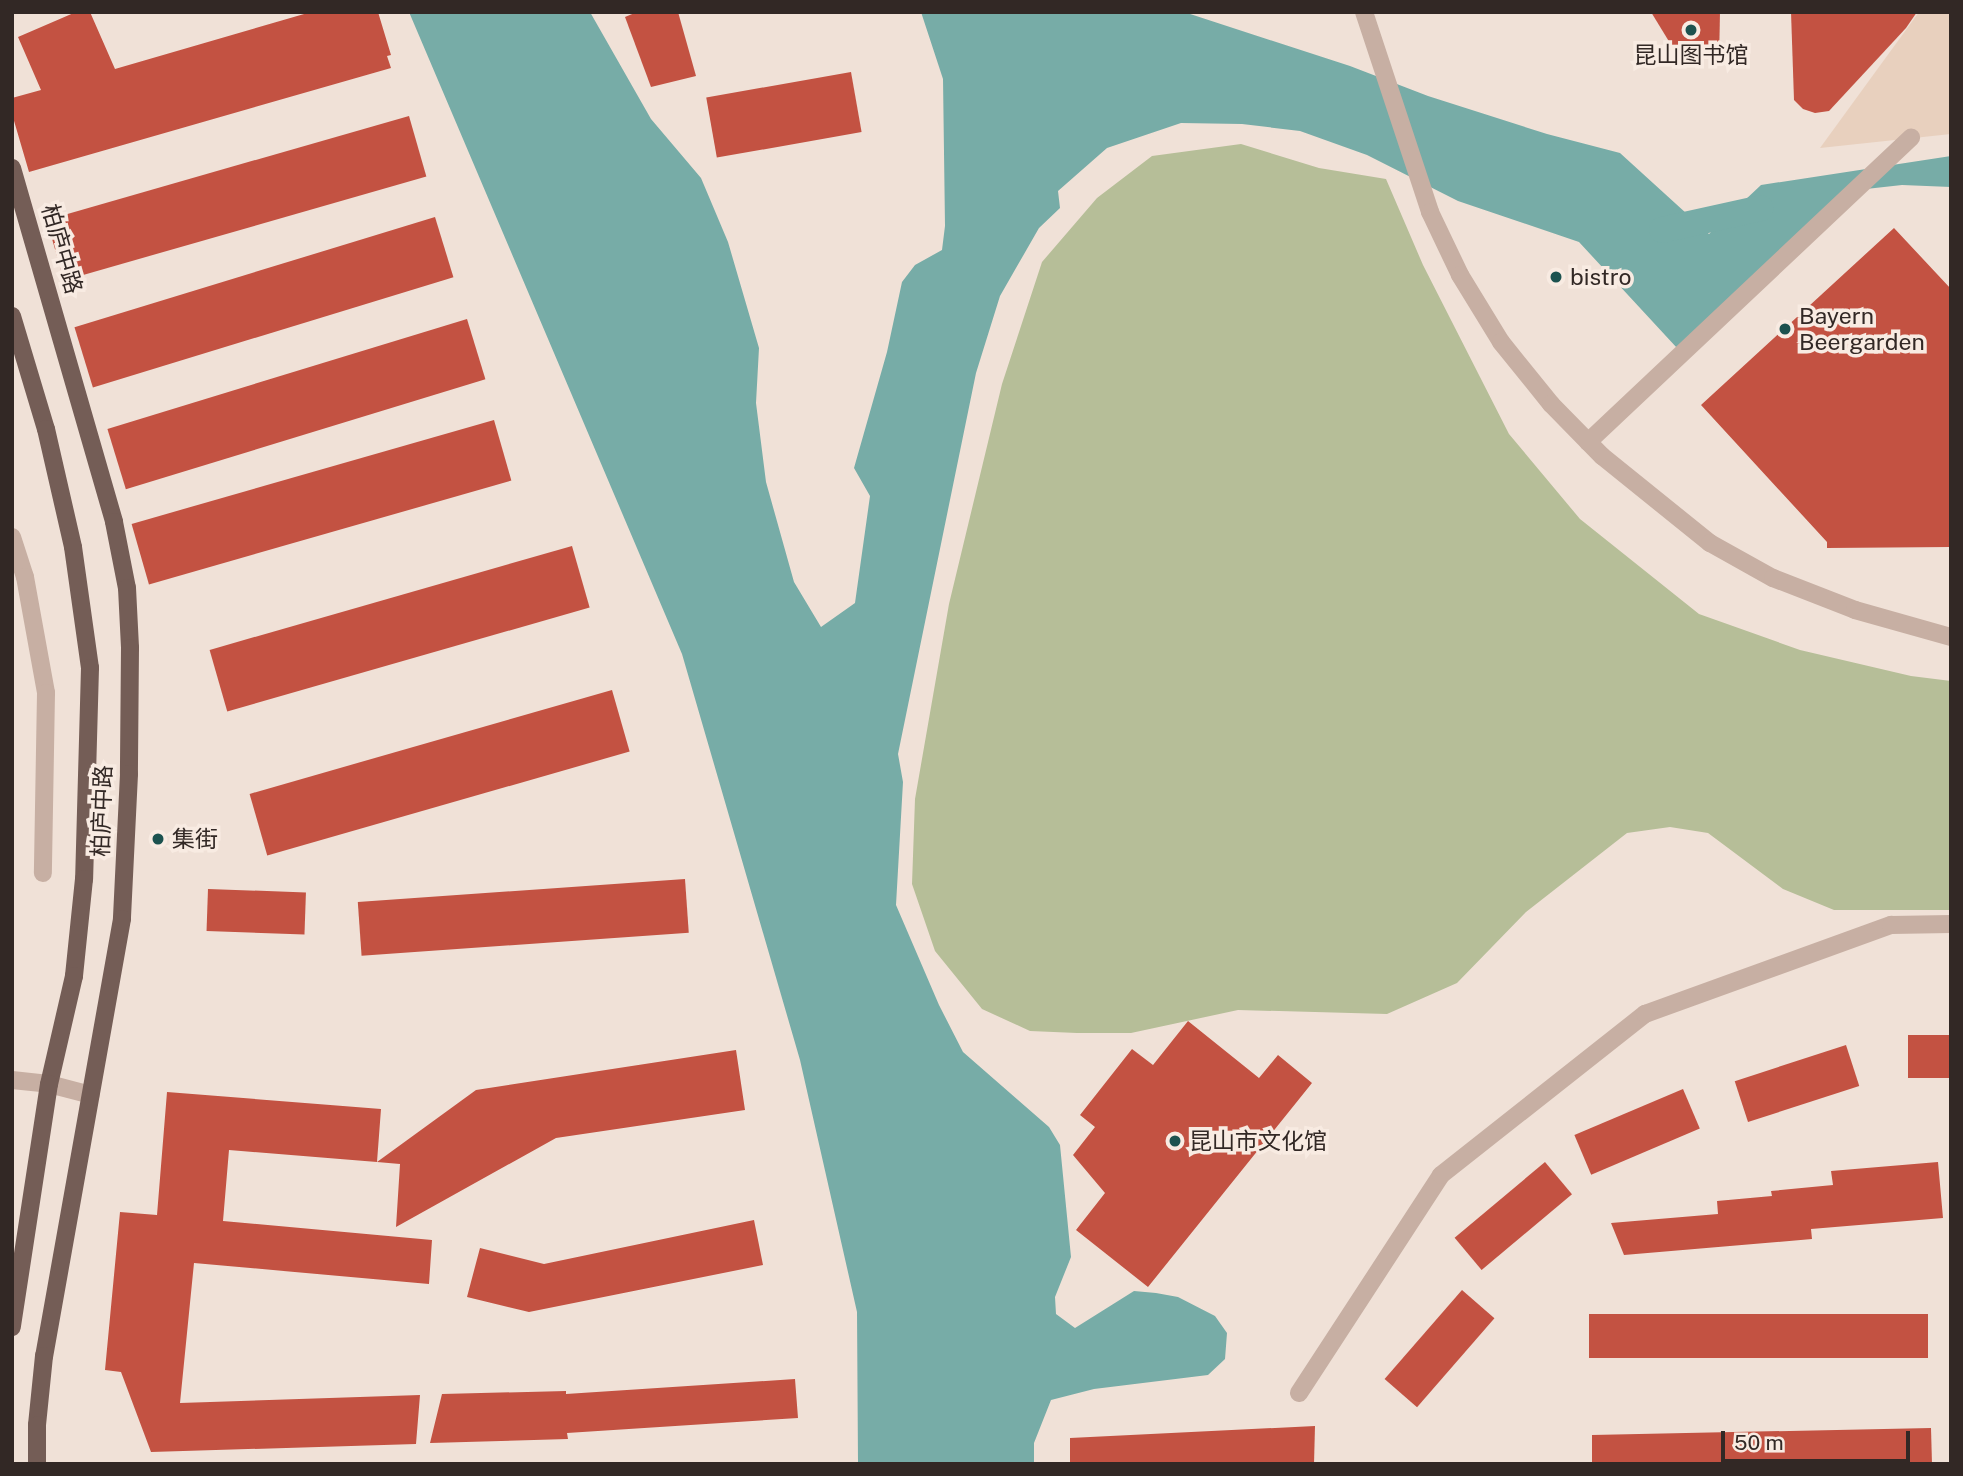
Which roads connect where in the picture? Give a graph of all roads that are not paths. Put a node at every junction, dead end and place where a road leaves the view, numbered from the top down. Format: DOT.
graph roads {
  1 [pos="1364,12"];
  2 [pos="1911,138"];
  3 [pos="12,167"];
  4 [pos="12,316"];
  5 [pos="1588,442"];
  6 [pos="12,537"];
  7 [pos="1951,637"];
  8 [pos="43,873"];
  9 [pos="1951,924"];
  10 [pos="12,1080"];
  11 [pos="49,1084"];
  12 [pos="91,1095"];
  13 [pos="12,1327"];
  14 [pos="1299,1393"];
  15 [pos="37,1464"];
  1 -- 5 [label="street"];
  2 -- 5 [label="street"];
  3 -- 12 [label="main road, 柏庐中路"];
  4 -- 11 [label="main road, 柏庐中路"];
  5 -- 7 [label="street"];
  6 -- 8 [label="street"];
  9 -- 14 [label="street"];
  10 -- 11 [label="street"];
  11 -- 12 [label="street"];
  11 -- 13 [label="main road, 柏庐中路"];
  12 -- 15 [label="main road, 柏庐中路"];
}
